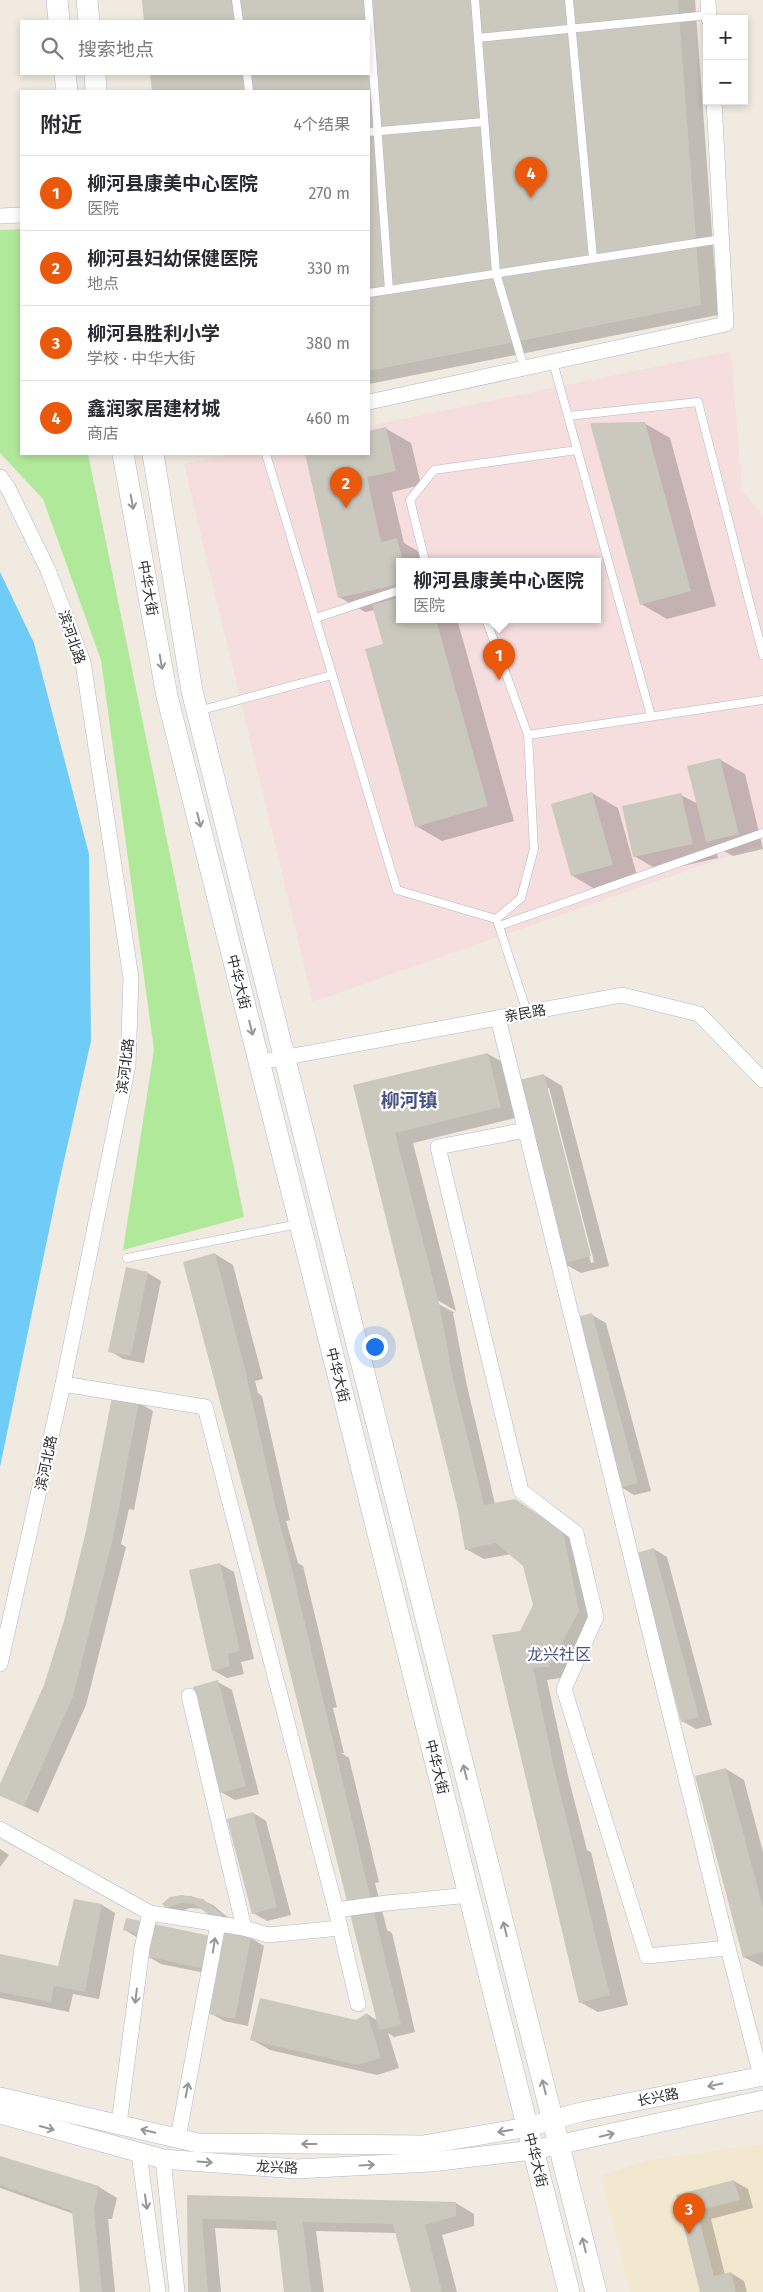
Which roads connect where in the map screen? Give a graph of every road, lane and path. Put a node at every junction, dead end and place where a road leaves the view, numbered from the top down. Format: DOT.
graph roads {
  1 [pos="57,0"];
  2 [pos="87,0"];
  3 [pos="236,0"];
  4 [pos="368,0"];
  5 [pos="476,0"];
  6 [pos="568,0"];
  7 [pos="709,11"];
  8 [pos="59,20"];
  9 [pos="89,20"];
  10 [pos="239,20"];
  11 [pos="369,20"];
  12 [pos="571,29"];
  13 [pos="478,38"];
  14 [pos="370,52"];
  15 [pos="65,75"];
  16 [pos="95,75"];
  17 [pos="247,75"];
  18 [pos="67,90"];
  19 [pos="96,90"];
  20 [pos="250,90"];
  21 [pos="714,105"];
  22 [pos="484,122"];
  23 [pos="373,131"];
  24 [pos="20,215"];
  25 [pos="0,216"];
  26 [pos="722,238"];
  27 [pos="593,258"];
  28 [pos="496,273"];
  29 [pos="389,290"];
  30 [pos="370,293"];
  31 [pos="553,362"];
  32 [pos="524,368"];
  33 [pos="370,402"];
  34 [pos="568,416"];
  35 [pos="577,450"];
  36 [pos="124,455"];
  37 [pos="153,455"];
  38 [pos="266,455"];
  39 [pos="0,477"];
  40 [pos="423,558"];
  41 [pos="396,591"];
  42 [pos="316,618"];
  43 [pos="487,623"];
  44 [pos="763,656"];
  45 [pos="332,675"];
  46 [pos="763,700"];
  47 [pos="198,710"];
  48 [pos="651,716"];
  49 [pos="528,735"];
  50 [pos="763,833"];
  51 [pos="498,923"];
  52 [pos="527,1012"];
  53 [pos="498,1018"];
  54 [pos="285,1057"];
  55 [pos="260,1062"];
  56 [pos="763,1080"];
  57 [pos="526,1130"];
  58 [pos="300,1224"];
  59 [pos="127,1258"];
  60 [pos="63,1384"];
  61 [pos="0,1664"];
  62 [pos="189,1696"];
  63 [pos="0,1829"];
  64 [pos="470,1895"];
  65 [pos="336,1910"];
  66 [pos="150,1913"];
  67 [pos="218,1924"];
  68 [pos="244,1928"];
  69 [pos="340,1928"];
  70 [pos="728,1948"];
  71 [pos="358,2004"];
  72 [pos="762,2076"];
  73 [pos="0,2097"];
  74 [pos="763,2100"];
  75 [pos="0,2114"];
  76 [pos="553,2120"];
  77 [pos="119,2124"];
  78 [pos="528,2127"];
  79 [pos="178,2138"];
  80 [pos="560,2146"];
  81 [pos="534,2150"];
  82 [pos="139,2154"];
  83 [pos="163,2160"];
  84 [pos="158,2292"];
  85 [pos="177,2292"];
  86 [pos="569,2292"];
  87 [pos="596,2292"];
  1 -- 8 [label="main road"];
  2 -- 9 [label="main road"];
  3 -- 10 [label="lane"];
  4 -- 11 [label="lane"];
  5 -- 13 [label="lane"];
  6 -- 12 [label="lane"];
  7 -- 12 [label="lane"];
  12 -- 13 [label="lane"];
  12 -- 27 [label="lane"];
  13 -- 22 [label="lane"];
  14 -- 23 [label="lane"];
  15 -- 18 [label="main road"];
  16 -- 19 [label="main road"];
  17 -- 20 [label="lane"];
  21 -- 26 [label="street"];
  22 -- 23 [label="lane"];
  22 -- 28 [label="lane"];
  23 -- 29 [label="lane"];
  24 -- 25 [label="street"];
  26 -- 27 [label="lane"];
  26 -- 31 [label="street"];
  27 -- 28 [label="lane"];
  28 -- 29 [label="lane"];
  28 -- 32 [label="lane"];
  29 -- 30 [label="lane"];
  31 -- 32 [label="street"];
  31 -- 34 [label="lane"];
  32 -- 33 [label="street"];
  34 -- 35 [label="lane"];
  34 -- 44 [label="lane"];
  35 -- 40 [label="lane"];
  35 -- 48 [label="lane"];
  36 -- 55 [label="main road, 中华大街, one-way"];
  37 -- 47 [label="main road, 中华大街"];
  38 -- 42 [label="lane"];
  39 -- 60 [label="street, 滨河北路"];
  41 -- 42 [label="lane"];
  42 -- 45 [label="lane"];
  43 -- 49 [label="lane"];
  45 -- 47 [label="lane"];
  45 -- 51 [label="lane"];
  46 -- 48 [label="lane"];
  47 -- 54 [label="main road, 中华大街"];
  48 -- 49 [label="lane"];
  49 -- 51 [label="lane"];
  50 -- 51 [label="lane"];
  51 -- 52 [label="lane"];
  52 -- 53 [label="street, 亲民路"];
  52 -- 56 [label="street, 亲民路"];
  53 -- 54 [label="street, 亲民路"];
  53 -- 57 [label="street"];
  54 -- 55 [label="street, 亲民路"];
  76 -- 54 [label="main road, 中华大街, one-way"];
  55 -- 58 [label="main road, 中华大街"];
  57 -- 70 [label="street"];
  57 -- 70 [label="street"];
  58 -- 59 [label="lane"];
  58 -- 64 [label="main road, 中华大街"];
  60 -- 61 [label="street, 滨河北路"];
  60 -- 65 [label="street"];
  62 -- 68 [label="street"];
  63 -- 66 [label="street"];
  64 -- 65 [label="street"];
  64 -- 78 [label="main road, 中华大街"];
  65 -- 69 [label="street"];
  66 -- 67 [label="street"];
  66 -- 77 [label="street, one-way"];
  67 -- 68 [label="street"];
  79 -- 67 [label="street, one-way"];
  68 -- 69 [label="street"];
  69 -- 71 [label="street"];
  70 -- 72 [label="street"];
  72 -- 76 [label="street, 长兴路, one-way"];
  73 -- 77 [label="street, 龙兴路"];
  80 -- 74 [label="street, 长兴路, one-way"];
  75 -- 82 [label="street, 龙兴路, one-way"];
  76 -- 78 [label="street, 龙兴路"];
  76 -- 80 [label="main road, 中华大街"];
  79 -- 77 [label="street, 龙兴路, one-way"];
  78 -- 79 [label="street, 龙兴路, one-way"];
  78 -- 81 [label="main road, 中华大街"];
  80 -- 81 [label="street, 龙兴路"];
  87 -- 80 [label="main road, 中华大街, one-way"];
  83 -- 81 [label="street, 龙兴路, one-way"];
  81 -- 86 [label="main road, 中华大街"];
  82 -- 83 [label="street, 龙兴路"];
  82 -- 84 [label="street, one-way"];
  83 -- 85 [label="street"];
}
